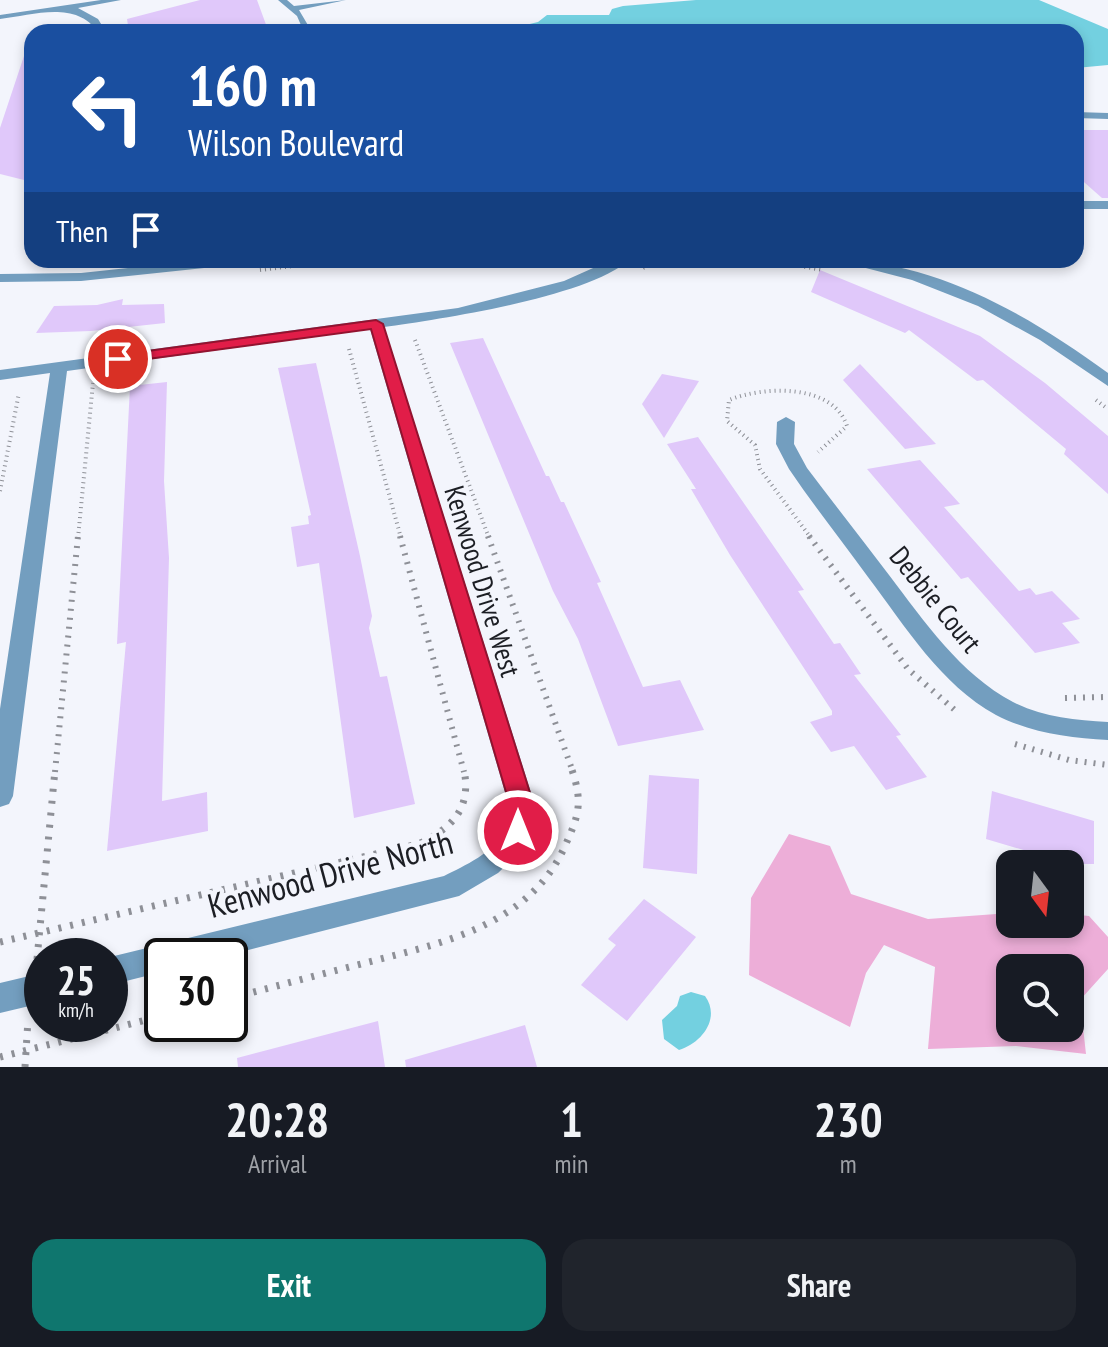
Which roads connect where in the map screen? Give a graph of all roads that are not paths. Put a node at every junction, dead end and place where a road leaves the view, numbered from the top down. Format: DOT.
graph roads {
  1 [pos="117,0"];
  2 [pos="282,0"];
  3 [pos="342,0"];
  4 [pos="72,8"];
  5 [pos="295,8"];
  6 [pos="0,17"];
  7 [pos="97,24"];
  8 [pos="304,24"];
  9 [pos="1084,115"];
  10 [pos="1108,116"];
  11 [pos="1084,205"];
  12 [pos="1108,205"];
  13 [pos="166,268"];
  14 [pos="604,268"];
  15 [pos="877,268"];
  16 [pos="0,278"];
  17 [pos="376,324"];
  18 [pos="59,367"];
  19 [pos="0,375"];
  20 [pos="1108,381"];
  21 [pos="786,422"];
  22 [pos="1108,731"];
  23 [pos="0,796"];
  24 [pos="502,851"];
  25 [pos="243,938"];
  26 [pos="24,992"];
  27 [pos="0,998"];
  1 -- 4 [label="street"];
  2 -- 5 [label="street"];
  3 -- 5 [label="street"];
  4 -- 6 [label="street"];
  4 -- 7 [label="street"];
  5 -- 8 [label="street"];
  9 -- 10 [label="street"];
  11 -- 12 [label="street"];
  13 -- 16 [label="street"];
  14 -- 17 [label="street"];
  15 -- 20 [label="street"];
  17 -- 18 [label="street"];
  17 -- 24 [label="street, Kenwood Drive West"];
  18 -- 19 [label="street"];
  18 -- 23 [label="street"];
  21 -- 22 [label="street, Debbie Court"];
  24 -- 25 [label="street, Kenwood Drive North"];
  26 -- 27 [label="street"];
}
